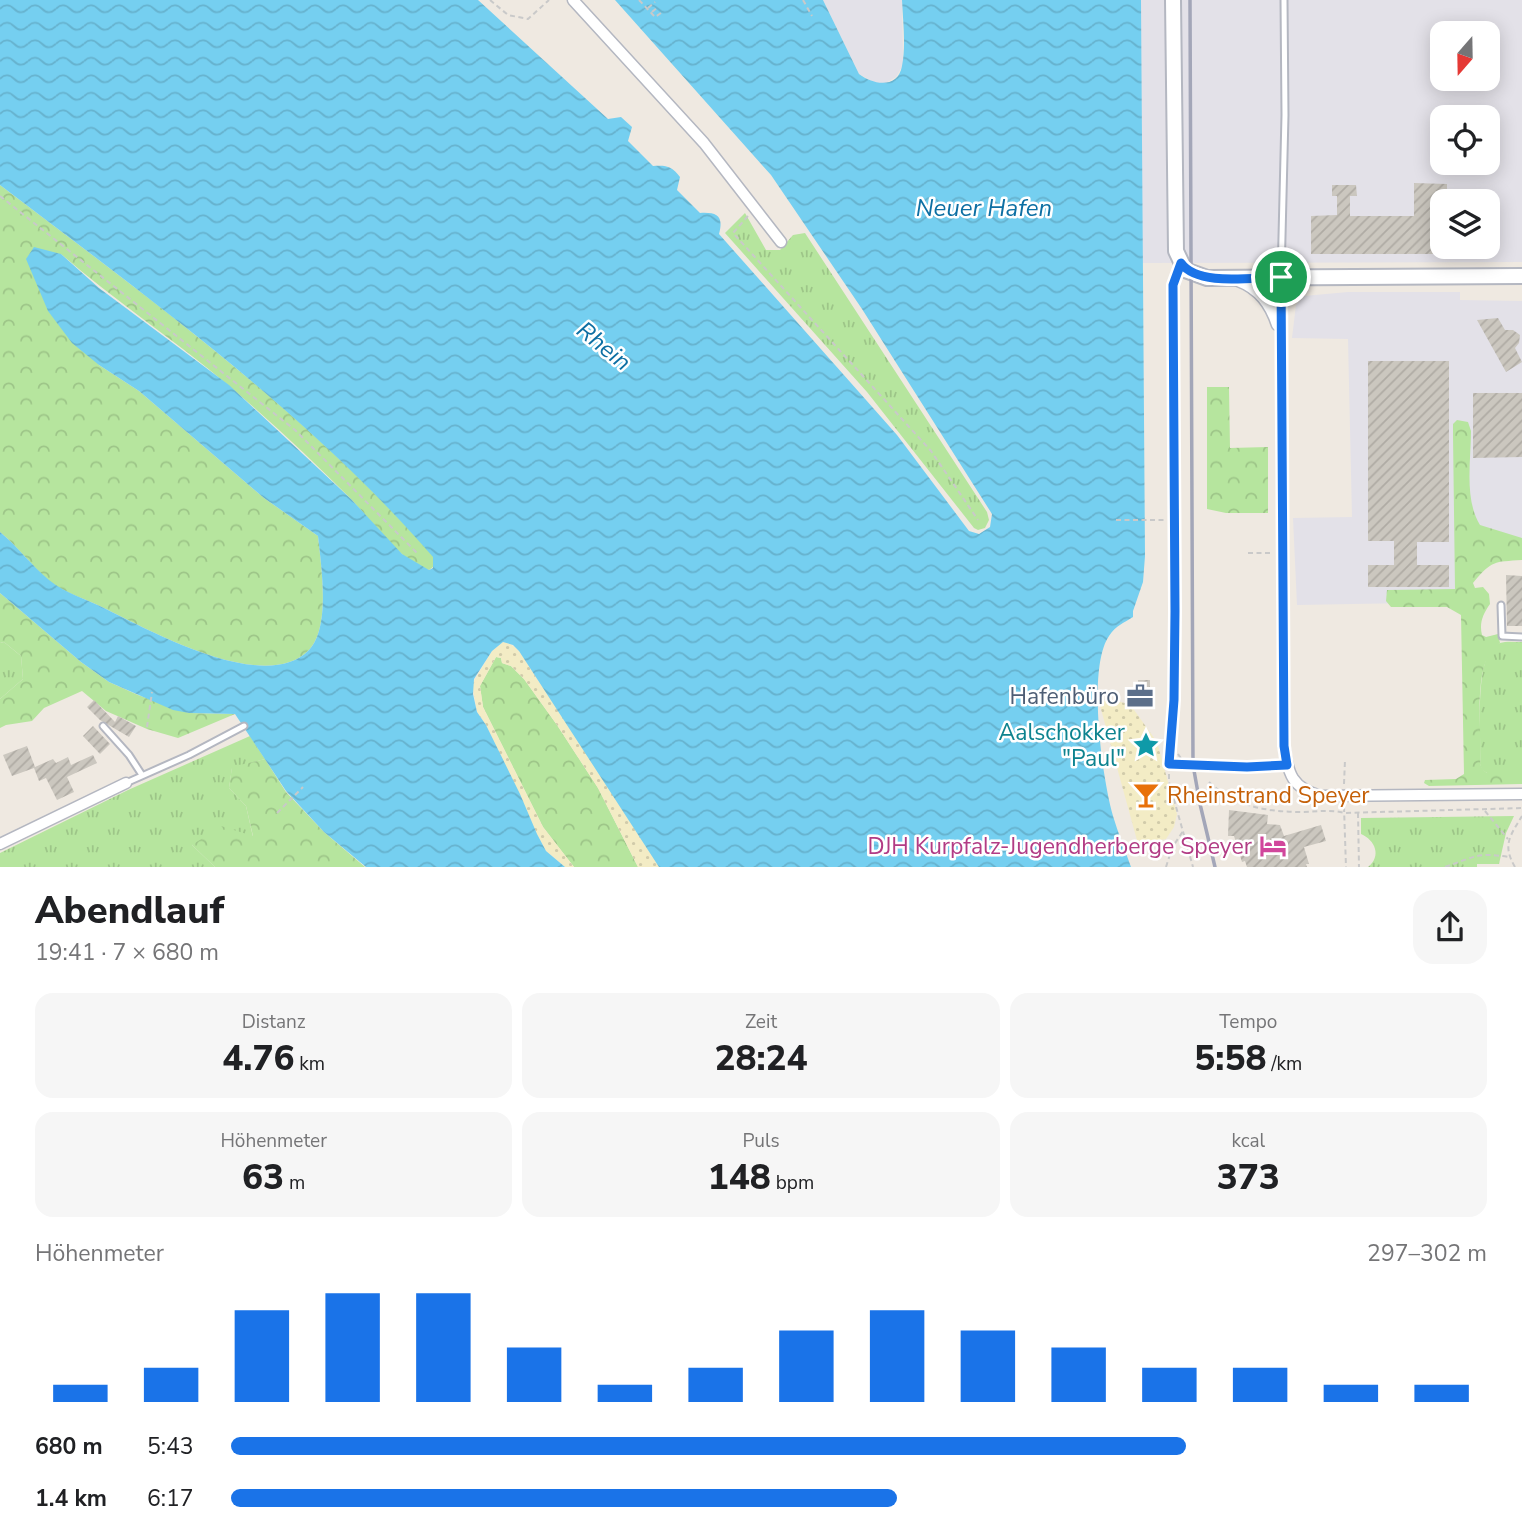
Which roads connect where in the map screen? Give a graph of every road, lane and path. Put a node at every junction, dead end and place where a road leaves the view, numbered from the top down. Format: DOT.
graph roads {
  1 [pos="490,0"];
  2 [pos="549,0"];
  3 [pos="573,0"];
  4 [pos="639,0"];
  5 [pos="648,0"];
  6 [pos="808,0"];
  7 [pos="1173,0"];
  8 [pos="1284,0"];
  9 [pos="804,1"];
  10 [pos="654,2"];
  11 [pos="643,4"];
  12 [pos="658,7"];
  13 [pos="647,9"];
  14 [pos="651,13"];
  15 [pos="661,13"];
  16 [pos="811,16"];
  17 [pos="0,196"];
  18 [pos="756,208"];
  19 [pos="781,242"];
  20 [pos="1181,263"];
  21 [pos="1522,276"];
  22 [pos="1281,277"];
  23 [pos="1229,278"];
  24 [pos="1280,332"];
  25 [pos="978,520"];
  26 [pos="1116,520"];
  27 [pos="1165,520"];
  28 [pos="1248,553"];
  29 [pos="1282,553"];
  30 [pos="419,555"];
  31 [pos="1501,605"];
  32 [pos="1522,637"];
  33 [pos="152,692"];
  34 [pos="103,726"];
  35 [pos="243,726"];
  36 [pos="147,727"];
  37 [pos="1345,760"];
  38 [pos="1169,764"];
  39 [pos="1287,765"];
  40 [pos="142,775"];
  41 [pos="1209,782"];
  42 [pos="126,783"];
  43 [pos="303,788"];
  44 [pos="1522,794"];
  45 [pos="1344,801"];
  46 [pos="1522,808"];
  47 [pos="1484,810"];
  48 [pos="1345,813"];
  49 [pos="1358,813"];
  50 [pos="277,814"];
  51 [pos="1522,816"];
  52 [pos="1184,830"];
  53 [pos="1509,840"];
  54 [pos="0,844"];
  55 [pos="1509,857"];
  56 [pos="1166,867"];
  57 [pos="1193,867"];
  58 [pos="1346,867"];
  59 [pos="1359,867"];
  60 [pos="1445,867"];
  61 [pos="1515,867"];
  1 -- 2 [label="path"];
  3 -- 18 [label="street"];
  4 -- 11 [label="path"];
  5 -- 11 [label="path"];
  6 -- 9 [label="path"];
  7 -- 20 [label="street"];
  8 -- 22 [label="lane"];
  9 -- 16 [label="path"];
  10 -- 13 [label="path"];
  11 -- 13 [label="path"];
  12 -- 14 [label="path"];
  13 -- 14 [label="path"];
  14 -- 15 [label="path"];
  17 -- 30 [label="path"];
  18 -- 19 [label="street"];
  18 -- 25 [label="path"];
  20 -- 23 [label="street"];
  20 -- 38 [label="lane"];
  21 -- 22 [label="street"];
  22 -- 23 [label="street"];
  22 -- 24 [label="street"];
  23 -- 24 [label="street"];
  24 -- 29 [label="street"];
  26 -- 27 [label="path"];
  28 -- 29 [label="path"];
  29 -- 39 [label="street"];
  31 -- 32 [label="lane"];
  33 -- 36 [label="path"];
  34 -- 40 [label="lane"];
  35 -- 40 [label="lane"];
  37 -- 45 [label="path"];
  38 -- 39 [label="path"];
  38 -- 52 [label="path"];
  39 -- 45 [label="street"];
  40 -- 42 [label="lane"];
  41 -- 48 [label="path"];
  42 -- 54 [label="street"];
  43 -- 50 [label="path"];
  44 -- 45 [label="street"];
  45 -- 48 [label="path"];
  46 -- 47 [label="path"];
  47 -- 49 [label="path"];
  47 -- 53 [label="path"];
  48 -- 49 [label="path"];
  48 -- 58 [label="path"];
  49 -- 59 [label="path"];
  51 -- 53 [label="path"];
  52 -- 56 [label="path"];
  52 -- 57 [label="path"];
  53 -- 55 [label="path"];
  55 -- 60 [label="path"];
  55 -- 61 [label="path"];
}
